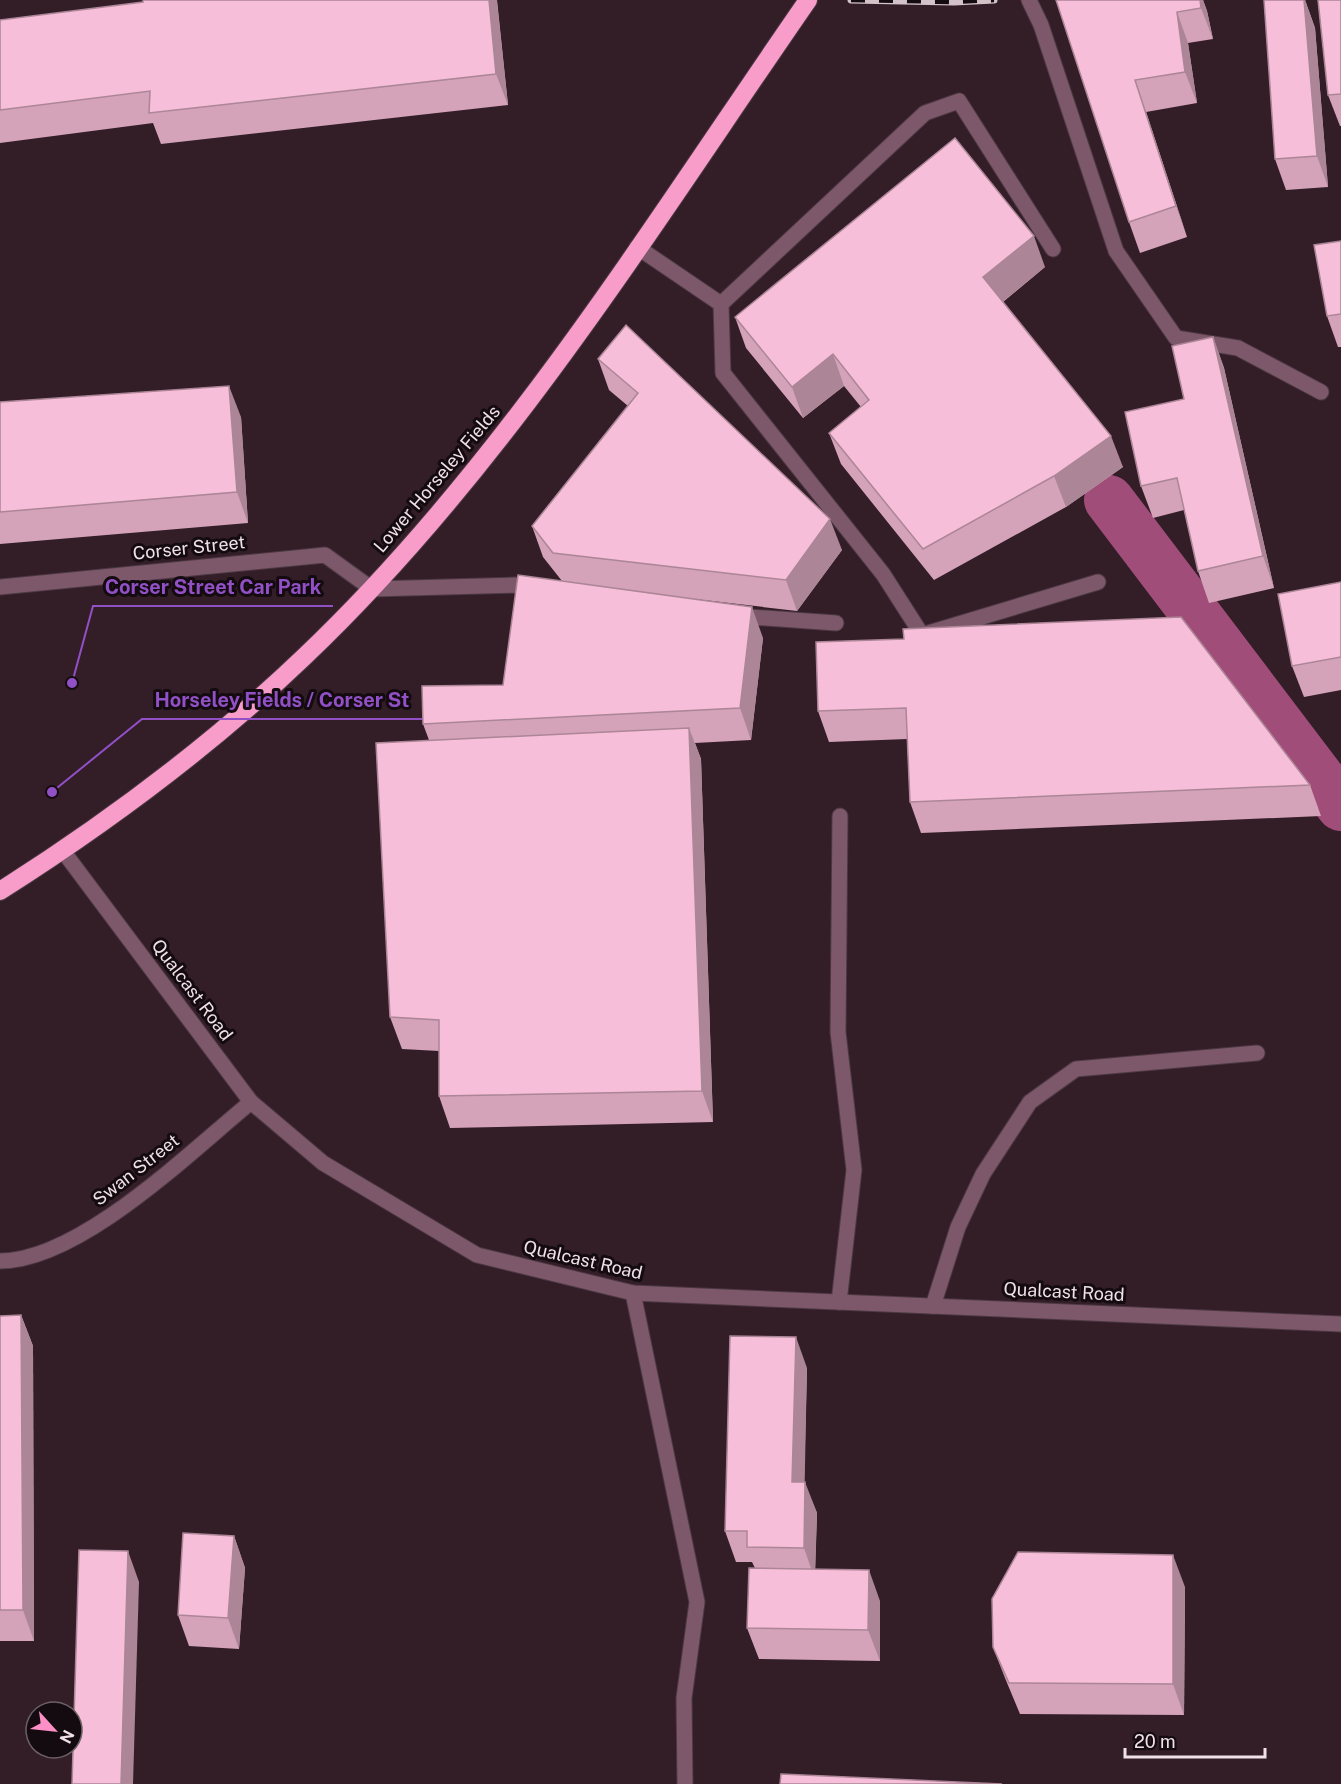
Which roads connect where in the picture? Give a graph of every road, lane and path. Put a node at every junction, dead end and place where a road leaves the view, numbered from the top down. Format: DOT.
graph roads {
  1 [pos="808,0"];
  2 [pos="1029,0"];
  3 [pos="637,247"];
  4 [pos="1053,249"];
  5 [pos="721,304"];
  6 [pos="1321,392"];
  7 [pos="1098,582"];
  8 [pos="0,587"];
  9 [pos="372,589"];
  10 [pos="555,597"];
  11 [pos="718,614"];
  12 [pos="836,623"];
  13 [pos="840,816"];
  14 [pos="63,851"];
  15 [pos="0,891"];
  16 [pos="1257,1053"];
  17 [pos="251,1102"];
  18 [pos="0,1261"];
  19 [pos="633,1293"];
  20 [pos="839,1302"];
  21 [pos="933,1306"];
  22 [pos="1341,1324"];
  23 [pos="685,1784"];
  1 -- 3 [label="highway, Lower Horseley Fields"];
  2 -- 6 [label="street"];
  3 -- 5 [label="street"];
  3 -- 9 [label="highway, Lower Horseley Fields"];
  4 -- 5 [label="street"];
  5 -- 7 [label="street"];
  8 -- 9 [label="street, Corser Street"];
  9 -- 10 [label="street"];
  9 -- 14 [label="highway, Lower Horseley Fields"];
  11 -- 12 [label="street"];
  13 -- 20 [label="street"];
  14 -- 15 [label="highway, Lower Horseley Fields"];
  14 -- 17 [label="street, Qualcast Road"];
  16 -- 21 [label="street"];
  17 -- 18 [label="street, Swan Street"];
  17 -- 19 [label="street, Qualcast Road"];
  19 -- 20 [label="street, Qualcast Road"];
  19 -- 23 [label="street"];
  20 -- 21 [label="street, Qualcast Road"];
  21 -- 22 [label="street, Qualcast Road"];
}
